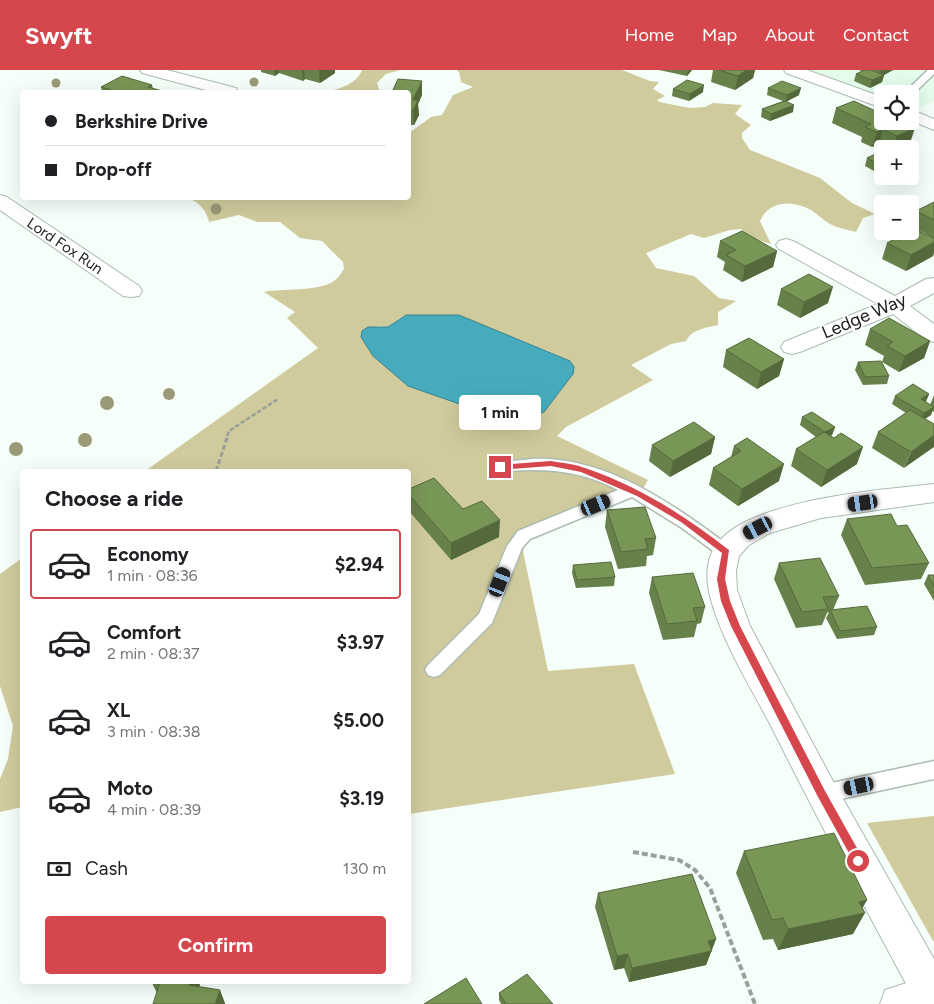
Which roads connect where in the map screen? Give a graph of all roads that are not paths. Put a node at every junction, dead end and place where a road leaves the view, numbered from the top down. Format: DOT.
graph roads {
  1 [pos="148,70"];
  2 [pos="792,70"];
  3 [pos="933,70"];
  4 [pos="917,85"];
  5 [pos="223,90"];
  6 [pos="874,100"];
  7 [pos="919,118"];
  8 [pos="934,125"];
  9 [pos="0,201"];
  10 [pos="786,245"];
  11 [pos="934,284"];
  12 [pos="131,291"];
  13 [pos="895,304"];
  14 [pos="934,335"];
  15 [pos="792,347"];
  16 [pos="500,467"];
  17 [pos="633,490"];
  18 [pos="934,493"];
  19 [pos="726,552"];
  20 [pos="434,670"];
  21 [pos="934,770"];
  22 [pos="822,794"];
  23 [pos="922,997"];
  1 -- 5 [label="street"];
  2 -- 6 [label="street"];
  3 -- 4 [label="lane"];
  7 -- 8 [label="street"];
  9 -- 12 [label="street, Lord Fox Run"];
  10 -- 13 [label="street"];
  11 -- 13 [label="street, Ledge Way"];
  13 -- 14 [label="street"];
  13 -- 15 [label="street, Ledge Way"];
  16 -- 17 [label="lane"];
  17 -- 19 [label="lane"];
  17 -- 20 [label="lane"];
  18 -- 19 [label="street"];
  19 -- 22 [label="street"];
  21 -- 22 [label="lane"];
  22 -- 23 [label="street"];
}
